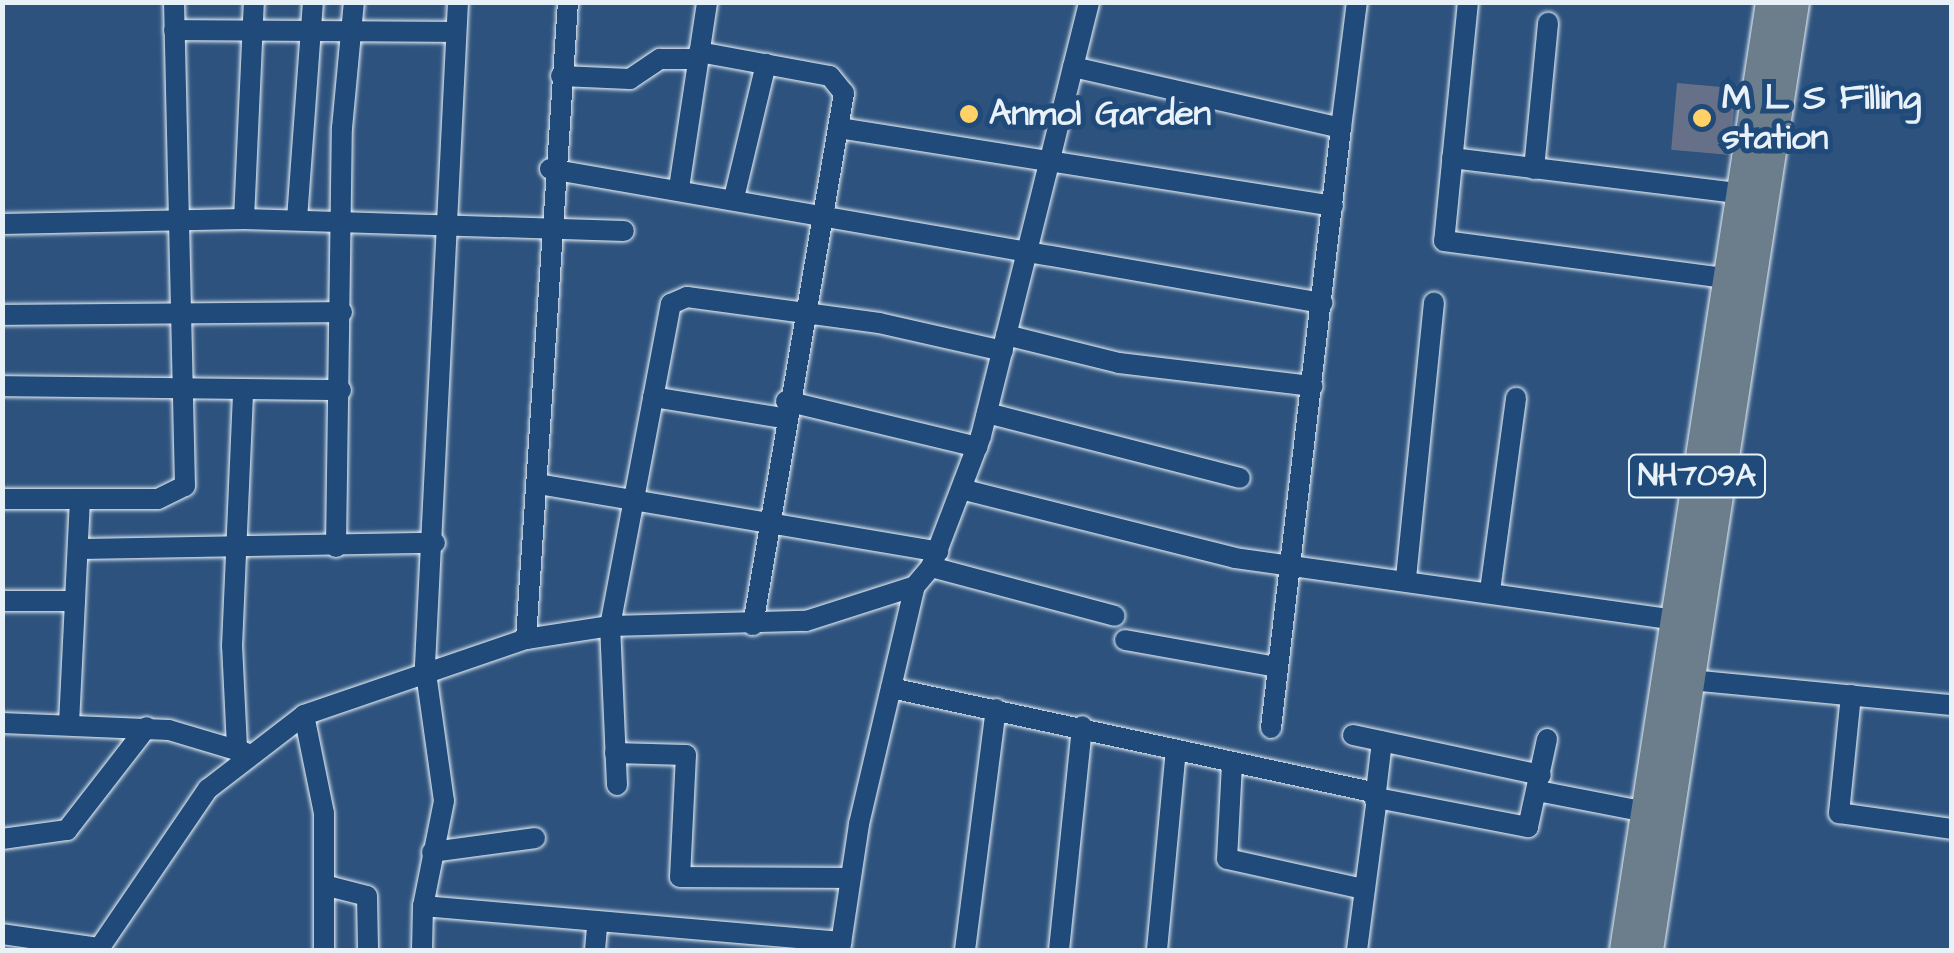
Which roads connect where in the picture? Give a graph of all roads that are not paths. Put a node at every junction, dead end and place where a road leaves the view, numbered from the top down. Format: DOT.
graph roads {
  1 [pos="174,2"];
  2 [pos="254,2"];
  3 [pos="313,2"];
  4 [pos="354,2"];
  5 [pos="458,2"];
  6 [pos="568,2"];
  7 [pos="706,2"];
  8 [pos="1089,2"];
  9 [pos="1358,2"];
  10 [pos="1468,2"];
  11 [pos="1770,2"];
  12 [pos="1794,2"];
  13 [pos="1548,23"];
  14 [pos="252,26"];
  15 [pos="312,26"];
  16 [pos="353,29"];
  17 [pos="174,30"];
  18 [pos="456,32"];
  19 [pos="699,56"];
  20 [pos="766,64"];
  21 [pos="1073,66"];
  22 [pos="561,76"];
  23 [pos="839,128"];
  24 [pos="1341,128"];
  25 [pos="1452,158"];
  26 [pos="1050,163"];
  27 [pos="550,169"];
  28 [pos="1534,169"];
  29 [pos="679,188"];
  30 [pos="1739,193"];
  31 [pos="734,198"];
  32 [pos="1333,206"];
  33 [pos="825,214"];
  34 [pos="244,218"];
  35 [pos="297,219"];
  36 [pos="340,220"];
  37 [pos="178,221"];
  38 [pos="441,222"];
  39 [pos="2,224"];
  40 [pos="548,228"];
  41 [pos="624,231"];
  42 [pos="1028,250"];
  43 [pos="1724,278"];
  44 [pos="1434,302"];
  45 [pos="1322,303"];
  46 [pos="342,312"];
  47 [pos="2,315"];
  48 [pos="186,316"];
  49 [pos="803,316"];
  50 [pos="1004,343"];
  51 [pos="2,386"];
  52 [pos="1313,386"];
  53 [pos="341,390"];
  54 [pos="242,392"];
  55 [pos="185,393"];
  56 [pos="652,397"];
  57 [pos="1516,398"];
  58 [pos="785,410"];
  59 [pos="987,413"];
  60 [pos="978,447"];
  61 [pos="1240,478"];
  62 [pos="538,484"];
  63 [pos="965,490"];
  64 [pos="632,499"];
  65 [pos="2,500"];
  66 [pos="80,500"];
  67 [pos="766,521"];
  68 [pos="435,543"];
  69 [pos="336,547"];
  70 [pos="78,549"];
  71 [pos="234,550"];
  72 [pos="934,559"];
  73 [pos="1291,565"];
  74 [pos="1406,578"];
  75 [pos="916,586"];
  76 [pos="1490,591"];
  77 [pos="76,601"];
  78 [pos="2,602"];
  79 [pos="1115,616"];
  80 [pos="1676,620"];
  81 [pos="610,626"];
  82 [pos="753,626"];
  83 [pos="526,638"];
  84 [pos="1124,640"];
  85 [pos="425,666"];
  86 [pos="1277,667"];
  87 [pos="1690,680"];
  88 [pos="891,688"];
  89 [pos="1851,695"];
  90 [pos="1952,705"];
  91 [pos="996,709"];
  92 [pos="304,715"];
  93 [pos="2,723"];
  94 [pos="69,724"];
  95 [pos="1082,726"];
  96 [pos="147,728"];
  97 [pos="1271,728"];
  98 [pos="1353,735"];
  99 [pos="1547,739"];
  100 [pos="1382,741"];
  101 [pos="242,750"];
  102 [pos="1176,750"];
  103 [pos="615,753"];
  104 [pos="1232,764"];
  105 [pos="1540,783"];
  106 [pos="617,785"];
  107 [pos="1375,797"];
  108 [pos="1646,812"];
  109 [pos="1952,829"];
  110 [pos="535,838"];
  111 [pos="2,839"];
  112 [pos="432,852"];
  113 [pos="850,878"];
  114 [pos="324,885"];
  115 [pos="1364,889"];
  116 [pos="424,906"];
  117 [pos="596,926"];
  118 [pos="2,934"];
  119 [pos="841,946"];
  120 [pos="98,949"];
  121 [pos="324,950"];
  122 [pos="368,950"];
  123 [pos="422,950"];
  124 [pos="594,950"];
  125 [pos="965,950"];
  126 [pos="1059,950"];
  127 [pos="1157,950"];
  128 [pos="1358,950"];
  129 [pos="1625,950"];
  130 [pos="1648,950"];
  1 -- 17 [label="street"];
  2 -- 14 [label="street"];
  3 -- 15 [label="street"];
  4 -- 16 [label="street"];
  5 -- 18 [label="street"];
  6 -- 22 [label="street"];
  7 -- 19 [label="street"];
  8 -- 21 [label="street"];
  9 -- 24 [label="street"];
  10 -- 25 [label="street"];
  11 -- 30 [label="highway, NH709A"];
  12 -- 87 [label="highway, NH709A"];
  13 -- 28 [label="street"];
  14 -- 15 [label="street"];
  14 -- 17 [label="street"];
  14 -- 34 [label="street"];
  15 -- 16 [label="street"];
  15 -- 35 [label="street"];
  16 -- 18 [label="street"];
  16 -- 36 [label="street"];
  17 -- 37 [label="street"];
  18 -- 38 [label="street"];
  19 -- 20 [label="street"];
  19 -- 22 [label="street"];
  19 -- 29 [label="street"];
  20 -- 23 [label="street"];
  20 -- 31 [label="street"];
  21 -- 24 [label="street"];
  21 -- 26 [label="street"];
  22 -- 27 [label="street"];
  23 -- 26 [label="street"];
  23 -- 33 [label="street"];
  24 -- 32 [label="street"];
  25 -- 28 [label="street"];
  25 -- 43 [label="street"];
  26 -- 32 [label="street"];
  26 -- 42 [label="street"];
  27 -- 29 [label="street"];
  27 -- 40 [label="street"];
  28 -- 30 [label="street"];
  29 -- 31 [label="street"];
  30 -- 43 [label="highway, NH709A"];
  31 -- 33 [label="street"];
  32 -- 45 [label="street"];
  33 -- 42 [label="street"];
  33 -- 49 [label="street"];
  34 -- 35 [label="street"];
  34 -- 37 [label="street"];
  35 -- 36 [label="street"];
  36 -- 38 [label="street"];
  36 -- 46 [label="street"];
  37 -- 39 [label="street"];
  37 -- 48 [label="street"];
  38 -- 40 [label="street"];
  38 -- 68 [label="street"];
  40 -- 41 [label="street"];
  40 -- 62 [label="street"];
  42 -- 45 [label="street"];
  42 -- 50 [label="street"];
  43 -- 80 [label="highway, NH709A"];
  44 -- 74 [label="street"];
  45 -- 52 [label="street"];
  46 -- 48 [label="street"];
  46 -- 53 [label="street"];
  47 -- 48 [label="street"];
  48 -- 55 [label="street"];
  49 -- 50 [label="street"];
  49 -- 56 [label="street"];
  49 -- 58 [label="street"];
  50 -- 52 [label="street"];
  50 -- 59 [label="street"];
  51 -- 55 [label="street"];
  52 -- 73 [label="street"];
  53 -- 54 [label="street"];
  53 -- 69 [label="street"];
  54 -- 55 [label="street"];
  54 -- 71 [label="street"];
  55 -- 66 [label="street"];
  56 -- 58 [label="street"];
  56 -- 64 [label="street"];
  57 -- 76 [label="street"];
  58 -- 60 [label="street"];
  58 -- 67 [label="street"];
  59 -- 60 [label="street"];
  59 -- 61 [label="street"];
  60 -- 63 [label="street"];
  62 -- 64 [label="street"];
  62 -- 83 [label="street"];
  63 -- 72 [label="street"];
  63 -- 73 [label="street"];
  64 -- 67 [label="street"];
  64 -- 81 [label="street"];
  65 -- 66 [label="street"];
  66 -- 70 [label="street"];
  67 -- 72 [label="street"];
  67 -- 82 [label="street"];
  68 -- 69 [label="street"];
  68 -- 85 [label="street"];
  69 -- 71 [label="street"];
  70 -- 71 [label="street"];
  70 -- 77 [label="street"];
  71 -- 101 [label="street"];
  72 -- 75 [label="street"];
  72 -- 79 [label="street"];
  73 -- 74 [label="street"];
  73 -- 86 [label="street"];
  74 -- 76 [label="street"];
  75 -- 82 [label="street"];
  75 -- 88 [label="street"];
  76 -- 80 [label="street"];
  77 -- 78 [label="street"];
  77 -- 94 [label="street"];
  80 -- 108 [label="highway, NH709A"];
  81 -- 82 [label="street"];
  81 -- 83 [label="street"];
  81 -- 103 [label="street"];
  83 -- 85 [label="street"];
  84 -- 86 [label="street"];
  85 -- 92 [label="street"];
  85 -- 112 [label="street"];
  86 -- 97 [label="street"];
  87 -- 89 [label="street"];
  87 -- 130 [label="highway, NH709A"];
  88 -- 91 [label="street"];
  88 -- 113 [label="street"];
  89 -- 90 [label="street"];
  89 -- 109 [label="street"];
  91 -- 95 [label="street"];
  91 -- 125 [label="street"];
  92 -- 101 [label="street"];
  92 -- 114 [label="street"];
  93 -- 94 [label="street"];
  94 -- 96 [label="street"];
  95 -- 102 [label="street"];
  95 -- 126 [label="street"];
  96 -- 101 [label="street"];
  96 -- 111 [label="street"];
  98 -- 100 [label="street"];
  99 -- 105 [label="street"];
  100 -- 105 [label="street"];
  100 -- 107 [label="street"];
  101 -- 120 [label="street"];
  102 -- 104 [label="street"];
  102 -- 127 [label="street"];
  103 -- 106 [label="street"];
  103 -- 113 [label="street"];
  104 -- 107 [label="street"];
  104 -- 115 [label="street"];
  105 -- 107 [label="street"];
  105 -- 108 [label="street"];
  107 -- 115 [label="street"];
  108 -- 129 [label="highway, NH709A"];
  110 -- 112 [label="street"];
  112 -- 116 [label="street"];
  113 -- 119 [label="street"];
  114 -- 121 [label="street"];
  114 -- 122 [label="street"];
  115 -- 128 [label="street"];
  116 -- 117 [label="street"];
  116 -- 123 [label="street"];
  117 -- 119 [label="street"];
  117 -- 124 [label="street"];
  118 -- 120 [label="street"];
}
